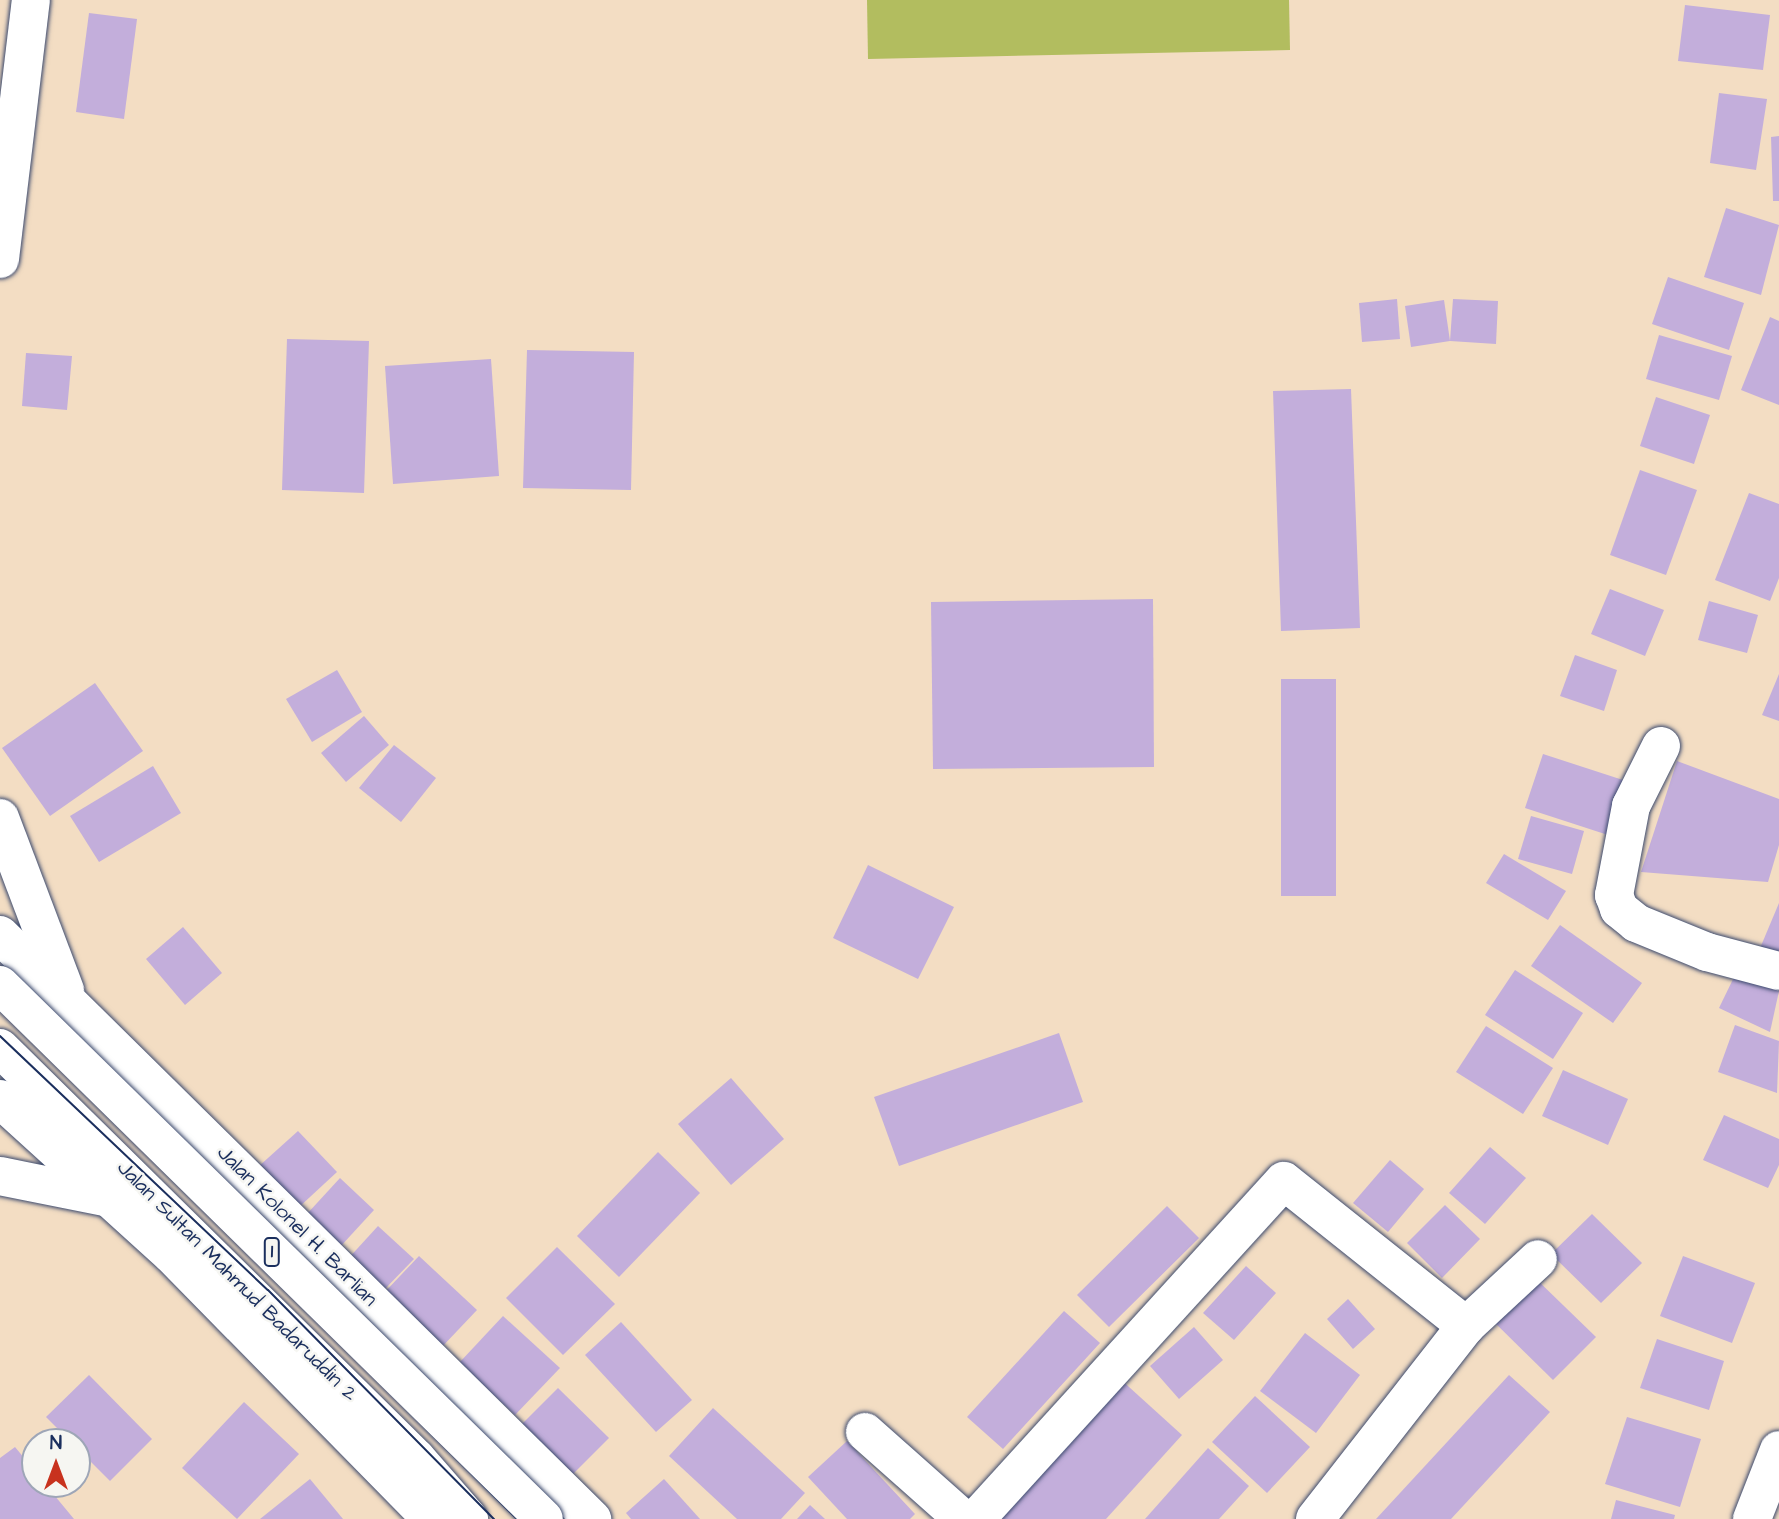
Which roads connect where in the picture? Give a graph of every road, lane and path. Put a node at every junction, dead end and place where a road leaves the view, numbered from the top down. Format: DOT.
graph roads {
  1 [pos="31,0"];
  2 [pos="0,259"];
  3 [pos="1661,746"];
  4 [pos="0,818"];
  5 [pos="0,935"];
  6 [pos="1779,971"];
  7 [pos="0,985"];
  8 [pos="69,999"];
  9 [pos="0,1025"];
  10 [pos="0,1048"];
  11 [pos="0,1099"];
  12 [pos="0,1176"];
  13 [pos="116,1201"];
  14 [pos="1538,1259"];
  15 [pos="1466,1326"];
  16 [pos="865,1432"];
  17 [pos="1779,1450"];
  18 [pos="1765,1504"];
  19 [pos="431,1519"];
  20 [pos="469,1519"];
  21 [pos="544,1519"];
  22 [pos="592,1519"];
  23 [pos="963,1519"];
  24 [pos="976,1519"];
  25 [pos="1315,1519"];
  1 -- 2 [label="main road"];
  3 -- 6 [label="main road"];
  4 -- 8 [label="main road"];
  5 -- 8 [label="main road, Jalan Kolonel H. Barlian / 1"];
  7 -- 21 [label="main road, Jalan Sultan Mahmud Badaruddin 2 / 1, bridge"];
  8 -- 9 [label="main road"];
  8 -- 22 [label="main road, Jalan Kolonel H. Barlian / 1"];
  10 -- 20 [label="main road, Jalan Sultan Mahmud Badaruddin 2 / 1"];
  11 -- 13 [label="main road"];
  12 -- 13 [label="main road"];
  13 -- 19 [label="main road"];
  14 -- 15 [label="main road"];
  15 -- 24 [label="main road"];
  15 -- 25 [label="main road"];
  16 -- 23 [label="main road"];
  17 -- 18 [label="main road"];
}
